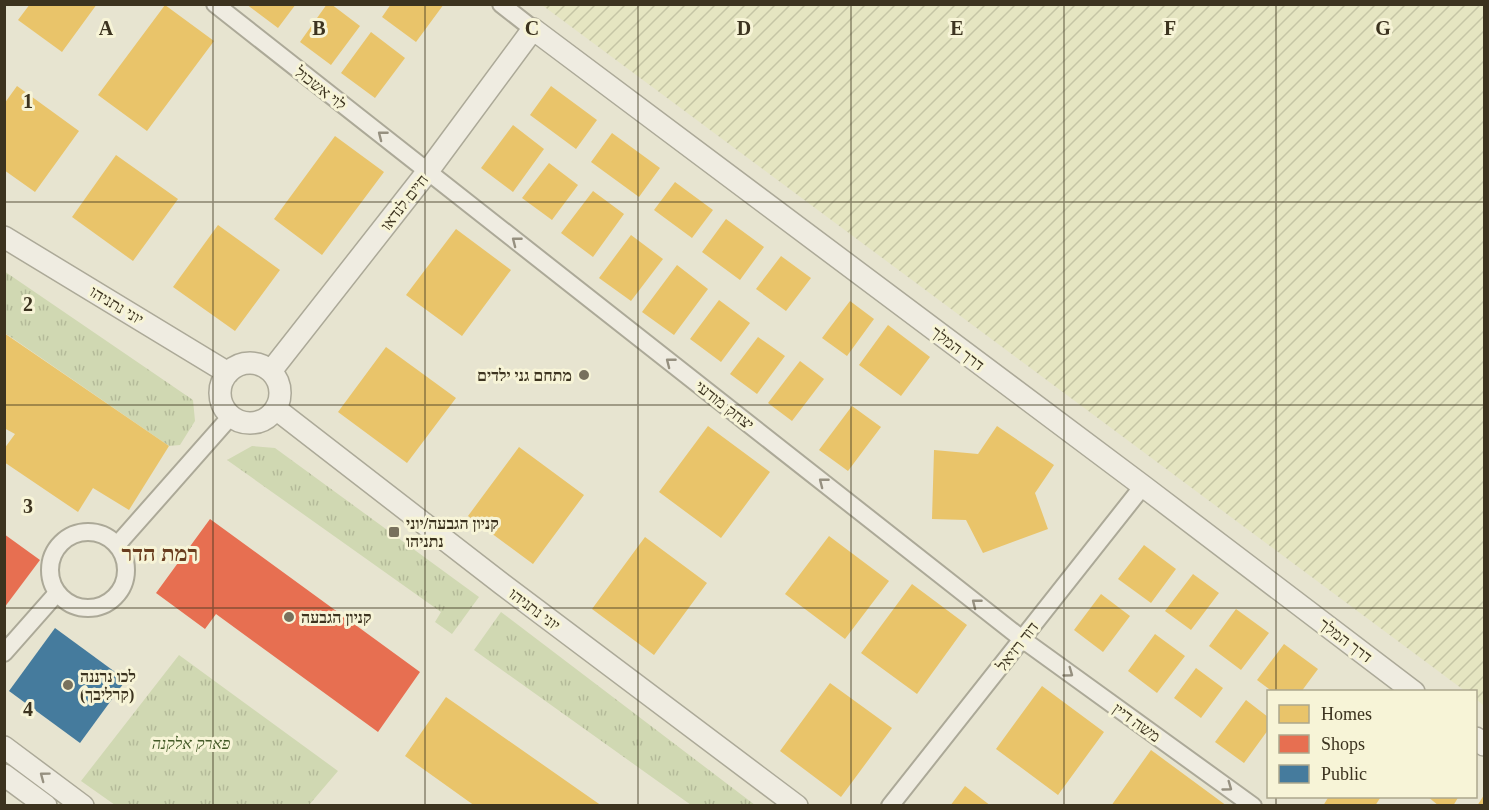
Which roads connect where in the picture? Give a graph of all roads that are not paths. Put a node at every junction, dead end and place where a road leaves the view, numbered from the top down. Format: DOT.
graph roads {
  1 [pos="215,4"];
  2 [pos="501,4"];
  3 [pos="533,29"];
  4 [pos="428,171"];
  5 [pos="4,237"];
  6 [pos="271,371"];
  7 [pos="228,373"];
  8 [pos="276,409"];
  9 [pos="231,416"];
  10 [pos="1143,486"];
  11 [pos="117,545"];
  12 [pos="57,593"];
  13 [pos="1022,639"];
  14 [pos="4,653"];
  15 [pos="1411,690"];
  16 [pos="4,747"];
  17 [pos="4,776"];
  18 [pos="46,806"];
  19 [pos="83,806"];
  20 [pos="797,806"];
  21 [pos="890,806"];
  22 [pos="1253,806"];
  4 -- 1 [label="street, לוי אשכול, one-way"];
  2 -- 3 [label="street, דרך המלך"];
  3 -- 4 [label="street, חיים לנדאו"];
  3 -- 10 [label="street, דרך המלך"];
  4 -- 6 [label="street, חיים לנדאו"];
  13 -- 4 [label="street, יצחק מודעי, one-way"];
  5 -- 7 [label="street, יוני נתניהו"];
  6 -- 7 [label="street"];
  6 -- 8 [label="street"];
  7 -- 9 [label="street"];
  8 -- 9 [label="street"];
  8 -- 20 [label="street, יוני נתניהו"];
  9 -- 11 [label="street"];
  10 -- 13 [label="street, דוד רזיאל"];
  10 -- 15 [label="street, דרך המלך"];
  11 -- 12 [label="street"];
  11 -- 12 [label="street"];
  12 -- 14 [label="street"];
  13 -- 21 [label="street, דוד רזיאל"];
  13 -- 22 [label="street, משה דיין, one-way"];
  19 -- 16 [label="street, one-way"];
  17 -- 18 [label="street"];
}
